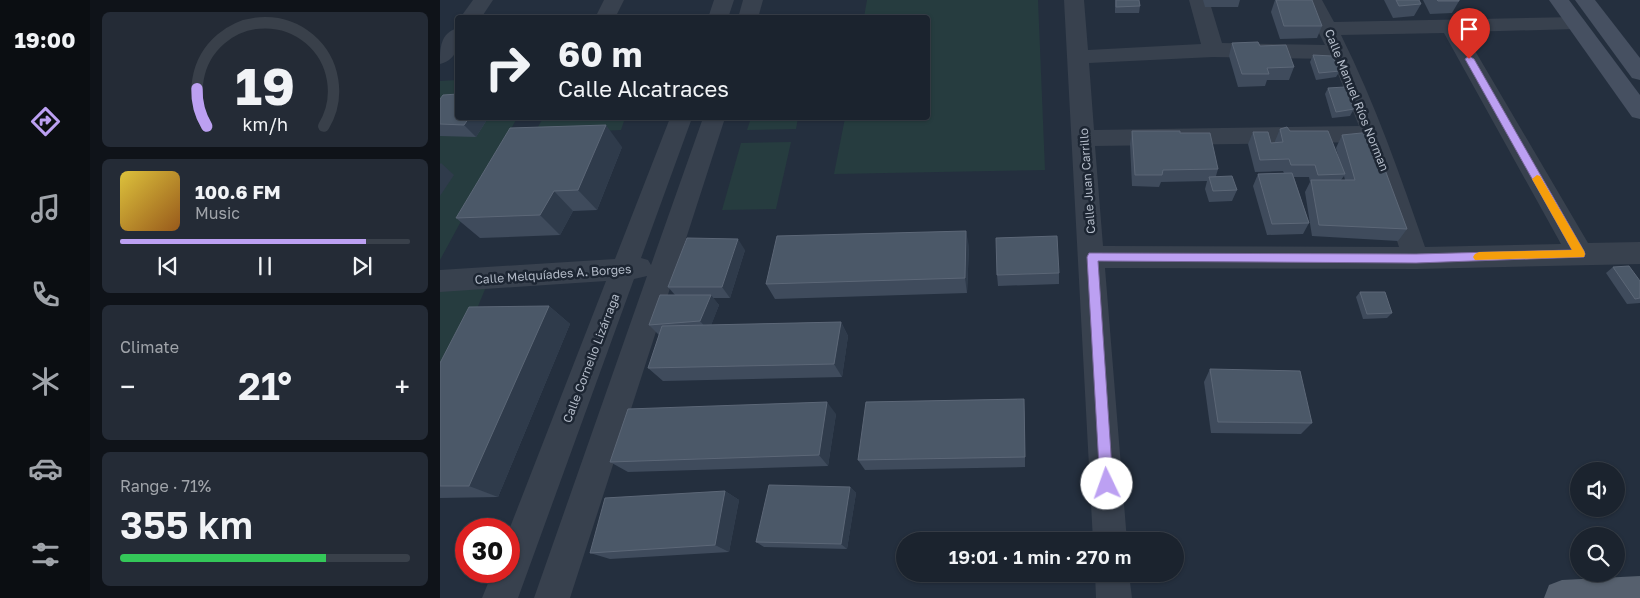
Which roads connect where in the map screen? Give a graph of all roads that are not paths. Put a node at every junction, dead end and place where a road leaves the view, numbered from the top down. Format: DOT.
graph roads {
  1 [pos="483,0"];
  2 [pos="614,0"];
  3 [pos="724,0"];
  4 [pos="754,0"];
  5 [pos="1074,0"];
  6 [pos="1199,0"];
  7 [pos="1312,0"];
  8 [pos="1559,0"];
  9 [pos="1585,0"];
  10 [pos="472,15"];
  11 [pos="606,15"];
  12 [pos="719,15"];
  13 [pos="749,15"];
  14 [pos="1576,23"];
  15 [pos="1451,27"];
  16 [pos="1329,29"];
  17 [pos="455,38"];
  18 [pos="1212,50"];
  19 [pos="1340,52"];
  20 [pos="440,57"];
  21 [pos="1076,57"];
  22 [pos="440,66"];
  23 [pos="455,68"];
  24 [pos="1640,73"];
  25 [pos="1640,110"];
  26 [pos="679,120"];
  27 [pos="713,120"];
  28 [pos="1374,134"];
  29 [pos="1084,138"];
  30 [pos="1640,253"];
  31 [pos="1580,254"];
  32 [pos="1092,257"];
  33 [pos="1416,258"];
  34 [pos="665,264"];
  35 [pos="623,270"];
  36 [pos="440,281"];
  37 [pos="1109,532"];
  38 [pos="1113,582"];
  39 [pos="1630,596"];
  40 [pos="500,598"];
  41 [pos="552,598"];
  42 [pos="1114,598"];
  43 [pos="1562,598"];
  1 -- 10 [label="street"];
  2 -- 11 [label="street"];
  3 -- 12 [label="street"];
  4 -- 13 [label="street"];
  5 -- 21 [label="street, Calle Juan Carrillo"];
  6 -- 18 [label="street"];
  7 -- 16 [label="street, Calle Manuel Ríos Norman"];
  8 -- 14 [label="main road"];
  9 -- 24 [label="main road"];
  14 -- 15 [label="street"];
  14 -- 25 [label="main road"];
  15 -- 16 [label="street"];
  15 -- 31 [label="street"];
  16 -- 19 [label="street, Calle Manuel Ríos Norman"];
  17 -- 20 [label="street"];
  18 -- 19 [label="street"];
  18 -- 21 [label="street"];
  19 -- 28 [label="street, Calle Manuel Ríos Norman"];
  21 -- 29 [label="street, Calle Juan Carrillo"];
  22 -- 23 [label="street"];
  26 -- 35 [label="street, Calle Cornelio Lizárraga"];
  27 -- 34 [label="street"];
  28 -- 29 [label="street"];
  28 -- 33 [label="street, Calle Manuel Ríos Norman"];
  29 -- 32 [label="street, Calle Juan Carrillo"];
  30 -- 31 [label="street"];
  31 -- 33 [label="street"];
  32 -- 33 [label="street"];
  32 -- 37 [label="street, Calle Juan Carrillo"];
  34 -- 35 [label="street, Calle Melquíades A. Borges"];
  34 -- 41 [label="street"];
  35 -- 36 [label="street, Calle Melquíades A. Borges"];
  35 -- 40 [label="street, Calle Cornelio Lizárraga"];
  38 -- 42 [label="street"];
  39 -- 43 [label="main road"];
}
